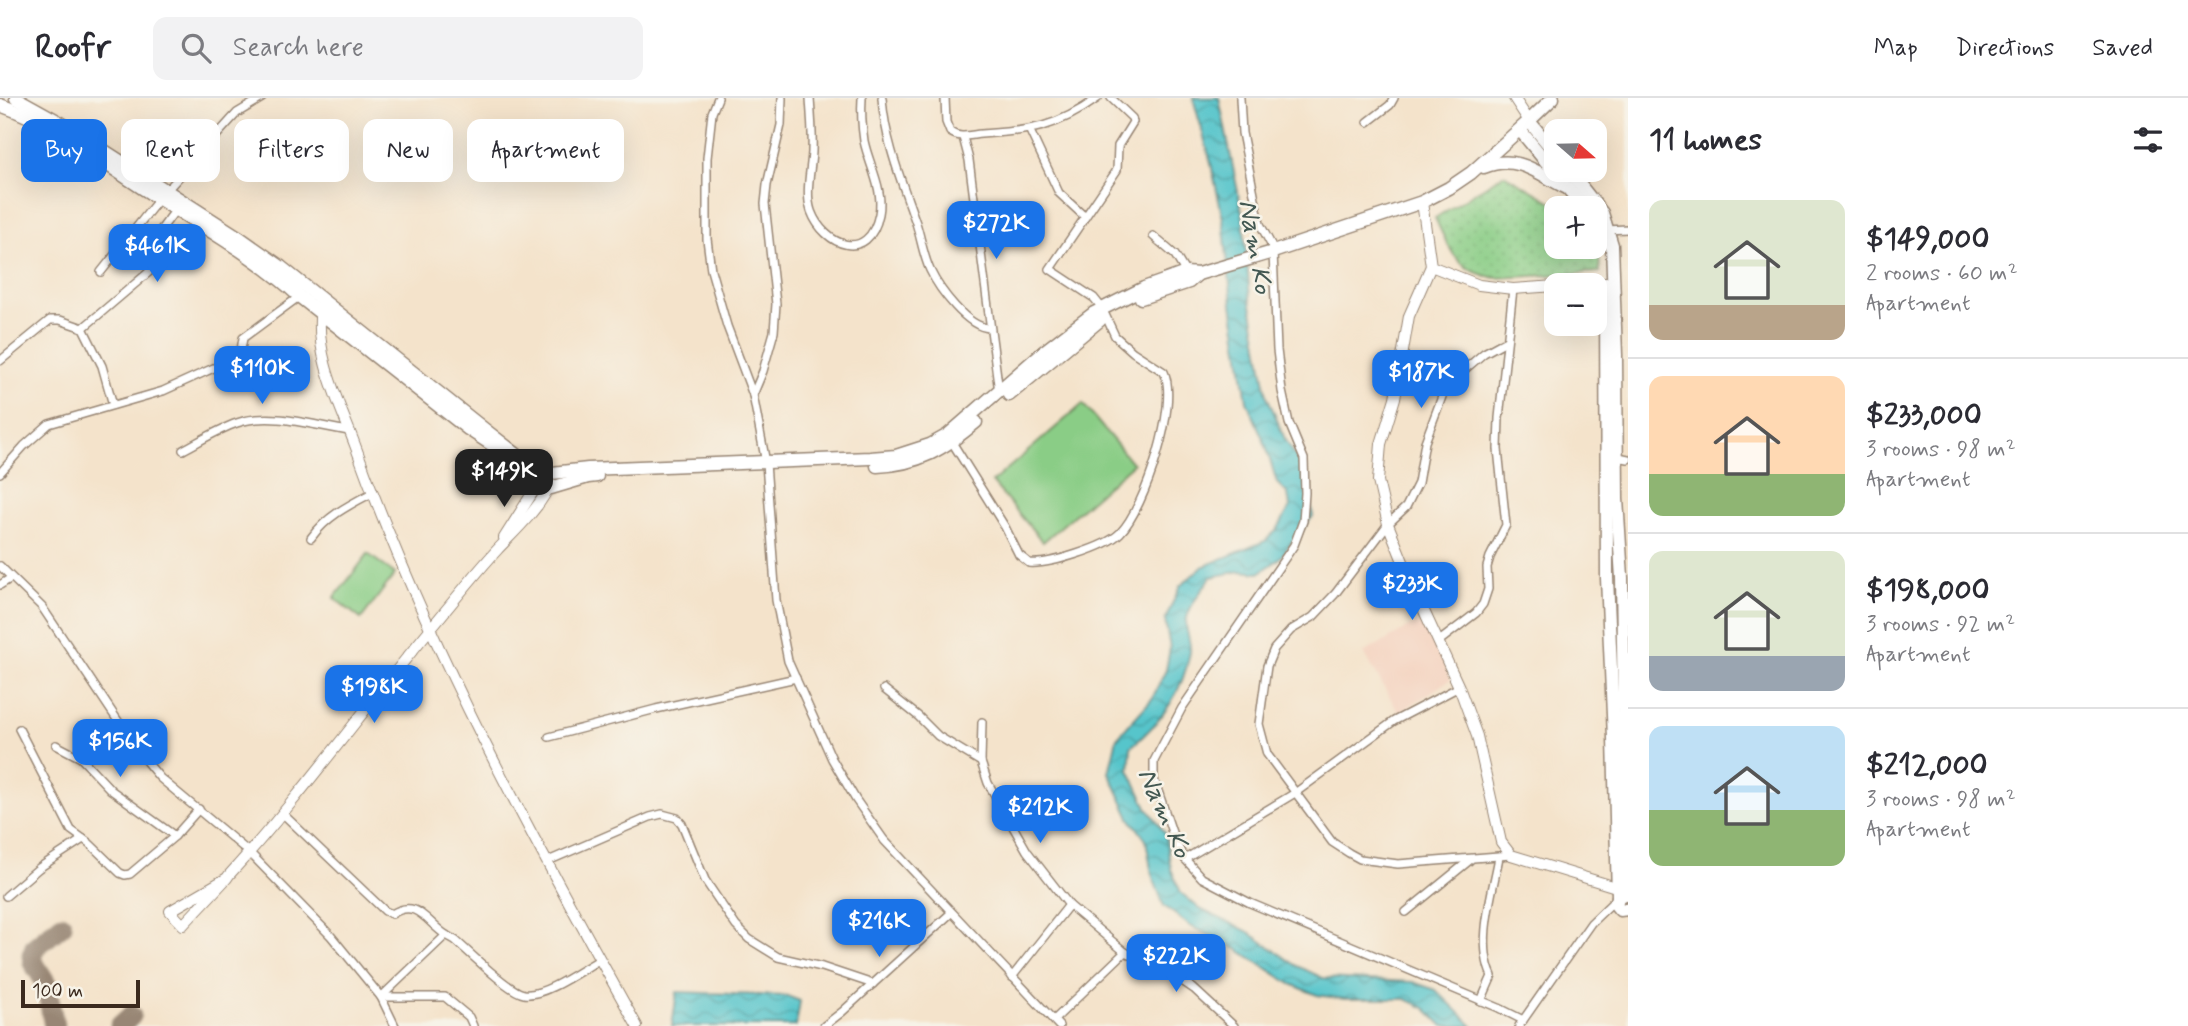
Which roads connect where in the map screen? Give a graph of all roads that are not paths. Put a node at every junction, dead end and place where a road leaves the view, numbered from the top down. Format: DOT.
graph roads {
  1 [pos="16,98"];
  2 [pos="262,98"];
  3 [pos="718,98"];
  4 [pos="782,98"];
  5 [pos="810,98"];
  6 [pos="862,98"];
  7 [pos="882,98"];
  8 [pos="945,98"];
  9 [pos="1098,98"];
  10 [pos="1111,98"];
  11 [pos="1240,98"];
  12 [pos="1394,98"];
  13 [pos="1514,98"];
  14 [pos="1553,98"];
  15 [pos="0,105"];
  16 [pos="1368,122"];
  17 [pos="1525,126"];
  18 [pos="1030,131"];
  19 [pos="963,137"];
  20 [pos="1544,144"];
  21 [pos="1471,173"];
  22 [pos="1577,182"];
  23 [pos="1564,187"];
  24 [pos="163,196"];
  25 [pos="1573,196"];
  26 [pos="1589,196"];
  27 [pos="1422,202"];
  28 [pos="178,206"];
  29 [pos="1085,217"];
  30 [pos="1607,227"];
  31 [pos="1628,229"];
  32 [pos="1153,236"];
  33 [pos="1607,237"];
  34 [pos="1273,252"];
  35 [pos="1431,266"];
  36 [pos="102,272"];
  37 [pos="1197,273"];
  38 [pos="1544,287"];
  39 [pos="1513,289"];
  40 [pos="303,292"];
  41 [pos="322,306"];
  42 [pos="1607,308"];
  43 [pos="1104,312"];
  44 [pos="83,328"];
  45 [pos="989,328"];
  46 [pos="1506,341"];
  47 [pos="1611,355"];
  48 [pos="0,361"];
  49 [pos="1622,372"];
  50 [pos="753,395"];
  51 [pos="1002,395"];
  52 [pos="113,405"];
  53 [pos="350,431"];
  54 [pos="950,439"];
  55 [pos="183,450"];
  56 [pos="1618,457"];
  57 [pos="766,467"];
  58 [pos="0,473"];
  59 [pos="545,481"];
  60 [pos="372,493"];
  61 [pos="1388,524"];
  62 [pos="311,538"];
  63 [pos="0,566"];
  64 [pos="12,578"];
  65 [pos="0,585"];
  66 [pos="430,629"];
  67 [pos="1438,642"];
  68 [pos="796,678"];
  69 [pos="1459,687"];
  70 [pos="884,689"];
  71 [pos="982,722"];
  72 [pos="19,729"];
  73 [pos="549,737"];
  74 [pos="55,746"];
  75 [pos="981,762"];
  76 [pos="1295,793"];
  77 [pos="199,809"];
  78 [pos="283,814"];
  79 [pos="175,836"];
  80 [pos="83,839"];
  81 [pos="250,853"];
  82 [pos="1511,855"];
  83 [pos="1499,857"];
  84 [pos="1185,859"];
  85 [pos="1471,859"];
  86 [pos="548,861"];
  87 [pos="227,878"];
  88 [pos="6,896"];
  89 [pos="1623,897"];
  90 [pos="1069,905"];
  91 [pos="1406,912"];
  92 [pos="951,913"];
  93 [pos="1628,922"];
  94 [pos="446,935"];
  95 [pos="1125,952"];
  96 [pos="599,960"];
  97 [pos="1012,976"];
  98 [pos="873,984"];
  99 [pos="381,997"];
  100 [pos="1481,1000"];
  101 [pos="1057,1023"];
  102 [pos="1521,1023"];
  103 [pos="395,1026"];
  104 [pos="473,1026"];
  105 [pos="637,1026"];
  106 [pos="824,1026"];
  107 [pos="1234,1026"];
  1 -- 24 [label="main road"];
  2 -- 24 [label="street"];
  3 -- 50 [label="street"];
  4 -- 50 [label="street"];
  5 -- 6 [label="street"];
  7 -- 45 [label="street"];
  8 -- 19 [label="street"];
  9 -- 18 [label="street"];
  10 -- 29 [label="street"];
  11 -- 34 [label="street"];
  12 -- 16 [label="street"];
  13 -- 17 [label="street"];
  14 -- 17 [label="main road"];
  15 -- 24 [label="main road"];
  17 -- 20 [label="main road"];
  17 -- 21 [label="main road"];
  17 -- 23 [label="main road"];
  18 -- 19 [label="street"];
  18 -- 29 [label="street"];
  19 -- 45 [label="street"];
  21 -- 23 [label="main road"];
  21 -- 27 [label="main road"];
  22 -- 26 [label="main road"];
  23 -- 25 [label="main road"];
  24 -- 28 [label="main road"];
  24 -- 36 [label="street"];
  27 -- 34 [label="main road"];
  27 -- 35 [label="street"];
  28 -- 40 [label="main road"];
  28 -- 44 [label="street"];
  29 -- 43 [label="street"];
  30 -- 31 [label="street"];
  32 -- 37 [label="street"];
  33 -- 47 [label="main road"];
  34 -- 37 [label="main road"];
  34 -- 84 [label="street"];
  35 -- 39 [label="street"];
  35 -- 61 [label="street"];
  37 -- 43 [label="main road"];
  38 -- 39 [label="street"];
  39 -- 46 [label="street"];
  40 -- 41 [label="main road"];
  40 -- 52 [label="street"];
  41 -- 53 [label="street"];
  41 -- 59 [label="main road"];
  42 -- 47 [label="main road"];
  43 -- 51 [label="main road"];
  43 -- 54 [label="street"];
  44 -- 48 [label="street"];
  44 -- 52 [label="street"];
  45 -- 51 [label="street"];
  46 -- 61 [label="street"];
  46 -- 67 [label="street"];
  47 -- 49 [label="main road"];
  47 -- 56 [label="main road"];
  49 -- 56 [label="main road"];
  50 -- 57 [label="street"];
  51 -- 54 [label="main road"];
  52 -- 58 [label="street"];
  53 -- 55 [label="street"];
  53 -- 60 [label="street"];
  54 -- 57 [label="main road"];
  56 -- 89 [label="main road"];
  57 -- 59 [label="main road"];
  57 -- 68 [label="street"];
  59 -- 66 [label="street"];
  60 -- 62 [label="street"];
  60 -- 66 [label="street"];
  61 -- 67 [label="street"];
  61 -- 76 [label="street"];
  63 -- 64 [label="street"];
  64 -- 65 [label="street"];
  64 -- 77 [label="street"];
  66 -- 78 [label="street"];
  66 -- 86 [label="street"];
  67 -- 69 [label="street"];
  68 -- 73 [label="street"];
  68 -- 92 [label="street"];
  69 -- 76 [label="street"];
  69 -- 82 [label="street"];
  70 -- 75 [label="street"];
  71 -- 75 [label="street"];
  72 -- 80 [label="street"];
  74 -- 79 [label="street"];
  75 -- 90 [label="street"];
  76 -- 84 [label="street"];
  76 -- 85 [label="street"];
  77 -- 79 [label="street"];
  77 -- 81 [label="street"];
  78 -- 81 [label="street"];
  78 -- 94 [label="street"];
  79 -- 80 [label="street"];
  80 -- 88 [label="street"];
  81 -- 87 [label="street"];
  81 -- 99 [label="street"];
  82 -- 83 [label="street"];
  82 -- 89 [label="street"];
  83 -- 85 [label="street"];
  83 -- 100 [label="street"];
  84 -- 100 [label="street"];
  85 -- 91 [label="street"];
  86 -- 96 [label="street"];
  86 -- 98 [label="street"];
  87 -- 87 [label="street"];
  89 -- 93 [label="main road"];
  89 -- 102 [label="street"];
  90 -- 95 [label="street"];
  90 -- 97 [label="street"];
  92 -- 97 [label="street"];
  92 -- 98 [label="street"];
  94 -- 96 [label="street"];
  94 -- 99 [label="street"];
  95 -- 101 [label="street"];
  95 -- 107 [label="street"];
  96 -- 105 [label="street"];
  97 -- 101 [label="street"];
  98 -- 106 [label="street"];
  99 -- 103 [label="street"];
  99 -- 104 [label="street"];
  100 -- 102 [label="street"];
}
